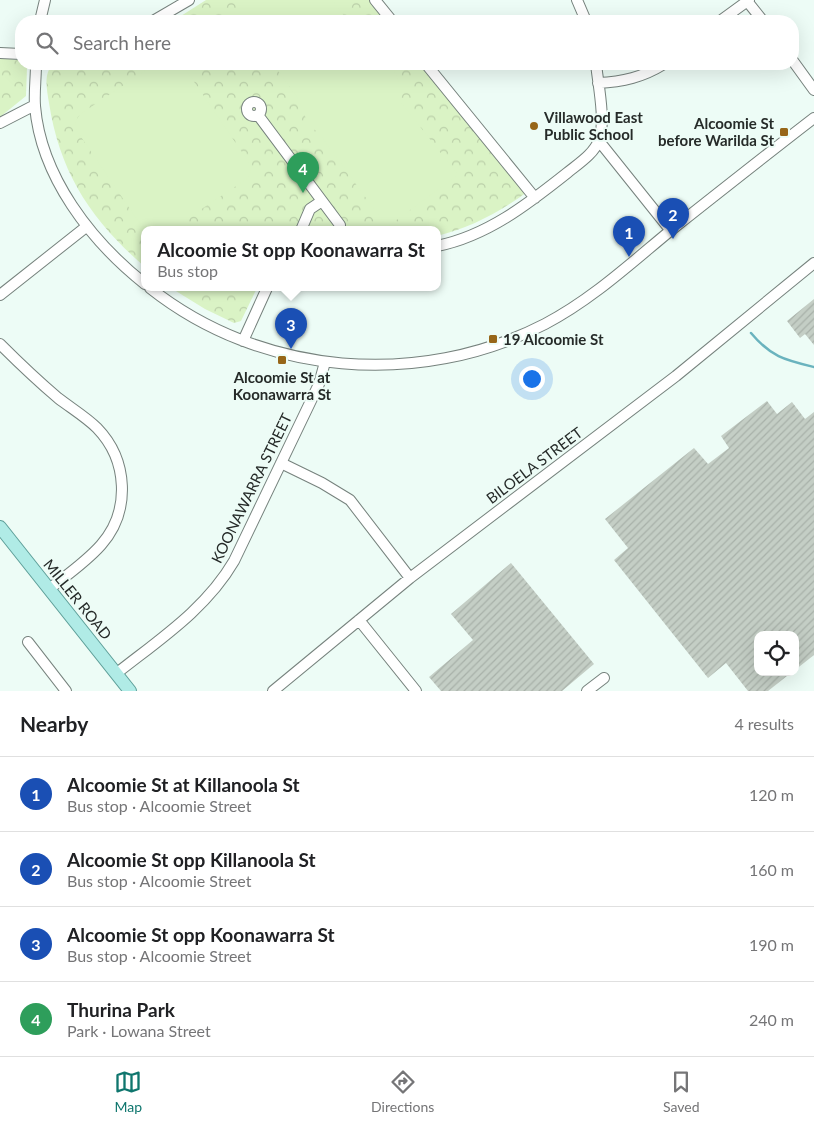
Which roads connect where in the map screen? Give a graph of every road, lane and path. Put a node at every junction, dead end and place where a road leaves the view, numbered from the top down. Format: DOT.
graph roads {
  1 [pos="45,0"];
  2 [pos="189,0"];
  3 [pos="375,0"];
  4 [pos="577,0"];
  5 [pos="748,1"];
  6 [pos="41,15"];
  7 [pos="163,15"];
  8 [pos="387,15"];
  9 [pos="583,15"];
  10 [pos="728,15"];
  11 [pos="758,15"];
  12 [pos="0,53"];
  13 [pos="15,54"];
  14 [pos="799,69"];
  15 [pos="36,70"];
  16 [pos="431,70"];
  17 [pos="597,70"];
  18 [pos="653,70"];
  19 [pos="598,83"];
  20 [pos="814,90"];
  21 [pos="35,105"];
  22 [pos="258,115"];
  23 [pos="814,118"];
  24 [pos="0,123"];
  25 [pos="599,141"];
  26 [pos="535,198"];
  27 [pos="322,201"];
  28 [pos="340,225"];
  29 [pos="304,226"];
  30 [pos="86,227"];
  31 [pos="670,231"];
  32 [pos="441,245"];
  33 [pos="814,263"];
  34 [pos="141,281"];
  35 [pos="154,291"];
  36 [pos="267,291"];
  37 [pos="0,295"];
  38 [pos="243,341"];
  39 [pos="0,344"];
  40 [pos="325,362"];
  41 [pos="281,464"];
  42 [pos="0,528"];
  43 [pos="410,578"];
  44 [pos="49,589"];
  45 [pos="359,620"];
  46 [pos="28,642"];
  47 [pos="118,673"];
  48 [pos="604,678"];
  49 [pos="66,691"];
  50 [pos="130,691"];
  51 [pos="273,691"];
  52 [pos="416,691"];
  53 [pos="588,691"];
  1 -- 6 [label="street"];
  2 -- 7 [label="street"];
  3 -- 8 [label="street"];
  4 -- 9 [label="street"];
  5 -- 10 [label="street"];
  5 -- 11 [label="street"];
  12 -- 13 [label="street"];
  14 -- 20 [label="street"];
  15 -- 21 [label="street"];
  16 -- 26 [label="street"];
  17 -- 19 [label="street"];
  18 -- 19 [label="street"];
  19 -- 25 [label="street"];
  21 -- 24 [label="street"];
  21 -- 30 [label="street"];
  22 -- 27 [label="street"];
  23 -- 31 [label="street"];
  25 -- 26 [label="street"];
  25 -- 31 [label="street"];
  26 -- 32 [label="street"];
  27 -- 28 [label="street"];
  27 -- 29 [label="street"];
  30 -- 34 [label="street"];
  30 -- 37 [label="street"];
  31 -- 40 [label="street"];
  33 -- 43 [label="street, BILOELA STREET"];
  35 -- 38 [label="street"];
  36 -- 38 [label="street"];
  38 -- 40 [label="street"];
  39 -- 44 [label="street"];
  40 -- 41 [label="street, KOONAWARRA STREET"];
  41 -- 43 [label="street"];
  41 -- 47 [label="street, KOONAWARRA STREET"];
  42 -- 44 [label="main road, MILLER ROAD"];
  43 -- 45 [label="street, BILOELA STREET"];
  44 -- 47 [label="main road, MILLER ROAD"];
  45 -- 51 [label="street, BILOELA STREET"];
  45 -- 52 [label="street"];
  46 -- 49 [label="street"];
  47 -- 50 [label="main road, MILLER ROAD"];
  48 -- 53 [label="street"];
}
